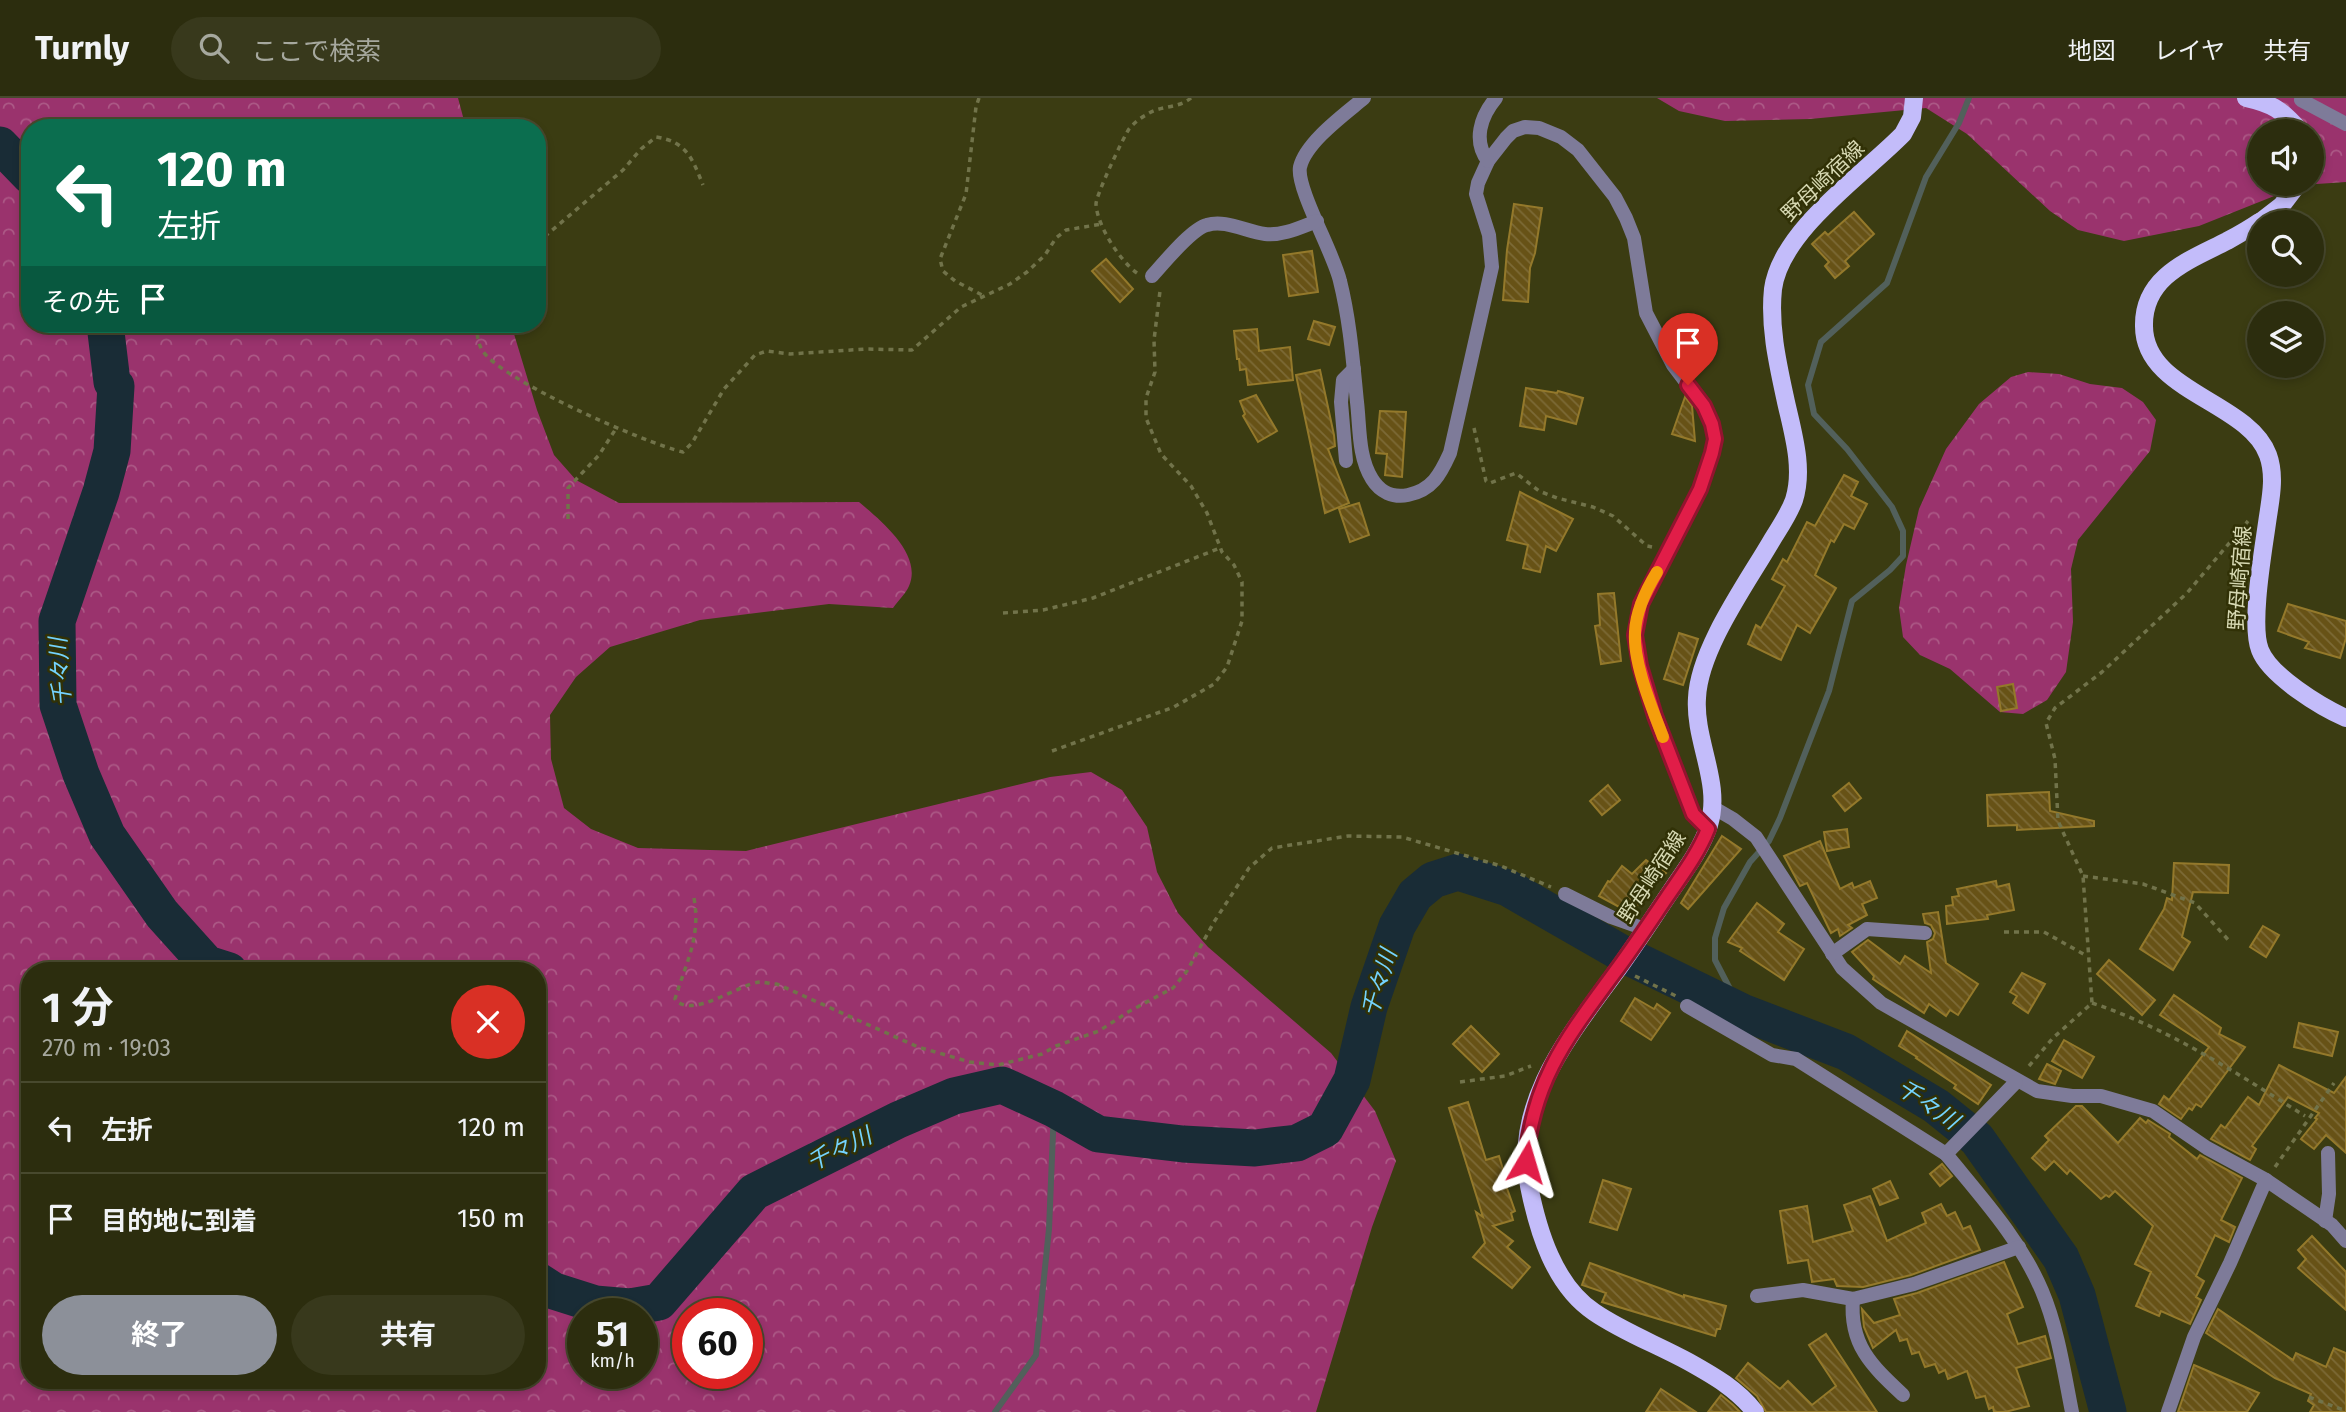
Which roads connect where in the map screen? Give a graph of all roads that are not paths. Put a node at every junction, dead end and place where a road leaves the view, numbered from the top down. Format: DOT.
graph roads {
  1 [pos="1364,98"];
  2 [pos="1496,98"];
  3 [pos="1914,98"];
  4 [pos="2246,98"];
  5 [pos="2300,99"];
  6 [pos="2287,116"];
  7 [pos="2290,119"];
  8 [pos="2346,124"];
  9 [pos="1488,161"];
  10 [pos="2289,196"];
  11 [pos="2275,210"];
  12 [pos="1317,221"];
  13 [pos="2247,228"];
  14 [pos="1152,276"];
  15 [pos="1354,369"];
  16 [pos="1346,461"];
  17 [pos="2346,718"];
  18 [pos="1714,808"];
  19 [pos="1708,829"];
  20 [pos="1565,894"];
  21 [pos="1644,930"];
  22 [pos="1925,933"];
  23 [pos="1832,954"];
  24 [pos="1687,1006"];
  25 [pos="2016,1082"];
  26 [pos="1950,1150"];
  27 [pos="2328,1153"];
  28 [pos="2266,1180"];
  29 [pos="2325,1221"];
  30 [pos="2346,1241"];
  31 [pos="2019,1247"];
  32 [pos="1757,1296"];
  33 [pos="1853,1299"];
  34 [pos="1903,1395"];
  35 [pos="1755,1412"];
  36 [pos="2071,1412"];
  37 [pos="2168,1412"];
  1 -- 12 [label="street"];
  2 -- 9 [label="street"];
  3 -- 18 [label="main road, 野母崎宿線"];
  4 -- 6 [label="main road"];
  5 -- 6 [label="street"];
  5 -- 8 [label="street"];
  6 -- 7 [label="main road"];
  9 -- 15 [label="street"];
  9 -- 19 [label="street"];
  10 -- 11 [label="main road, 野母崎宿線"];
  12 -- 14 [label="street"];
  12 -- 15 [label="street"];
  13 -- 17 [label="main road, 野母崎宿線"];
  15 -- 16 [label="street"];
  18 -- 19 [label="main road, 野母崎宿線"];
  18 -- 23 [label="street"];
  19 -- 21 [label="main road, 野母崎宿線"];
  20 -- 21 [label="street"];
  21 -- 35 [label="main road, 野母崎宿線"];
  22 -- 23 [label="street"];
  23 -- 25 [label="street"];
  24 -- 26 [label="street"];
  25 -- 26 [label="street"];
  25 -- 28 [label="street"];
  26 -- 31 [label="street"];
  27 -- 29 [label="street"];
  28 -- 29 [label="street"];
  28 -- 37 [label="street"];
  29 -- 30 [label="street"];
  31 -- 33 [label="street"];
  31 -- 36 [label="street"];
  32 -- 33 [label="street"];
  33 -- 34 [label="street"];
}
